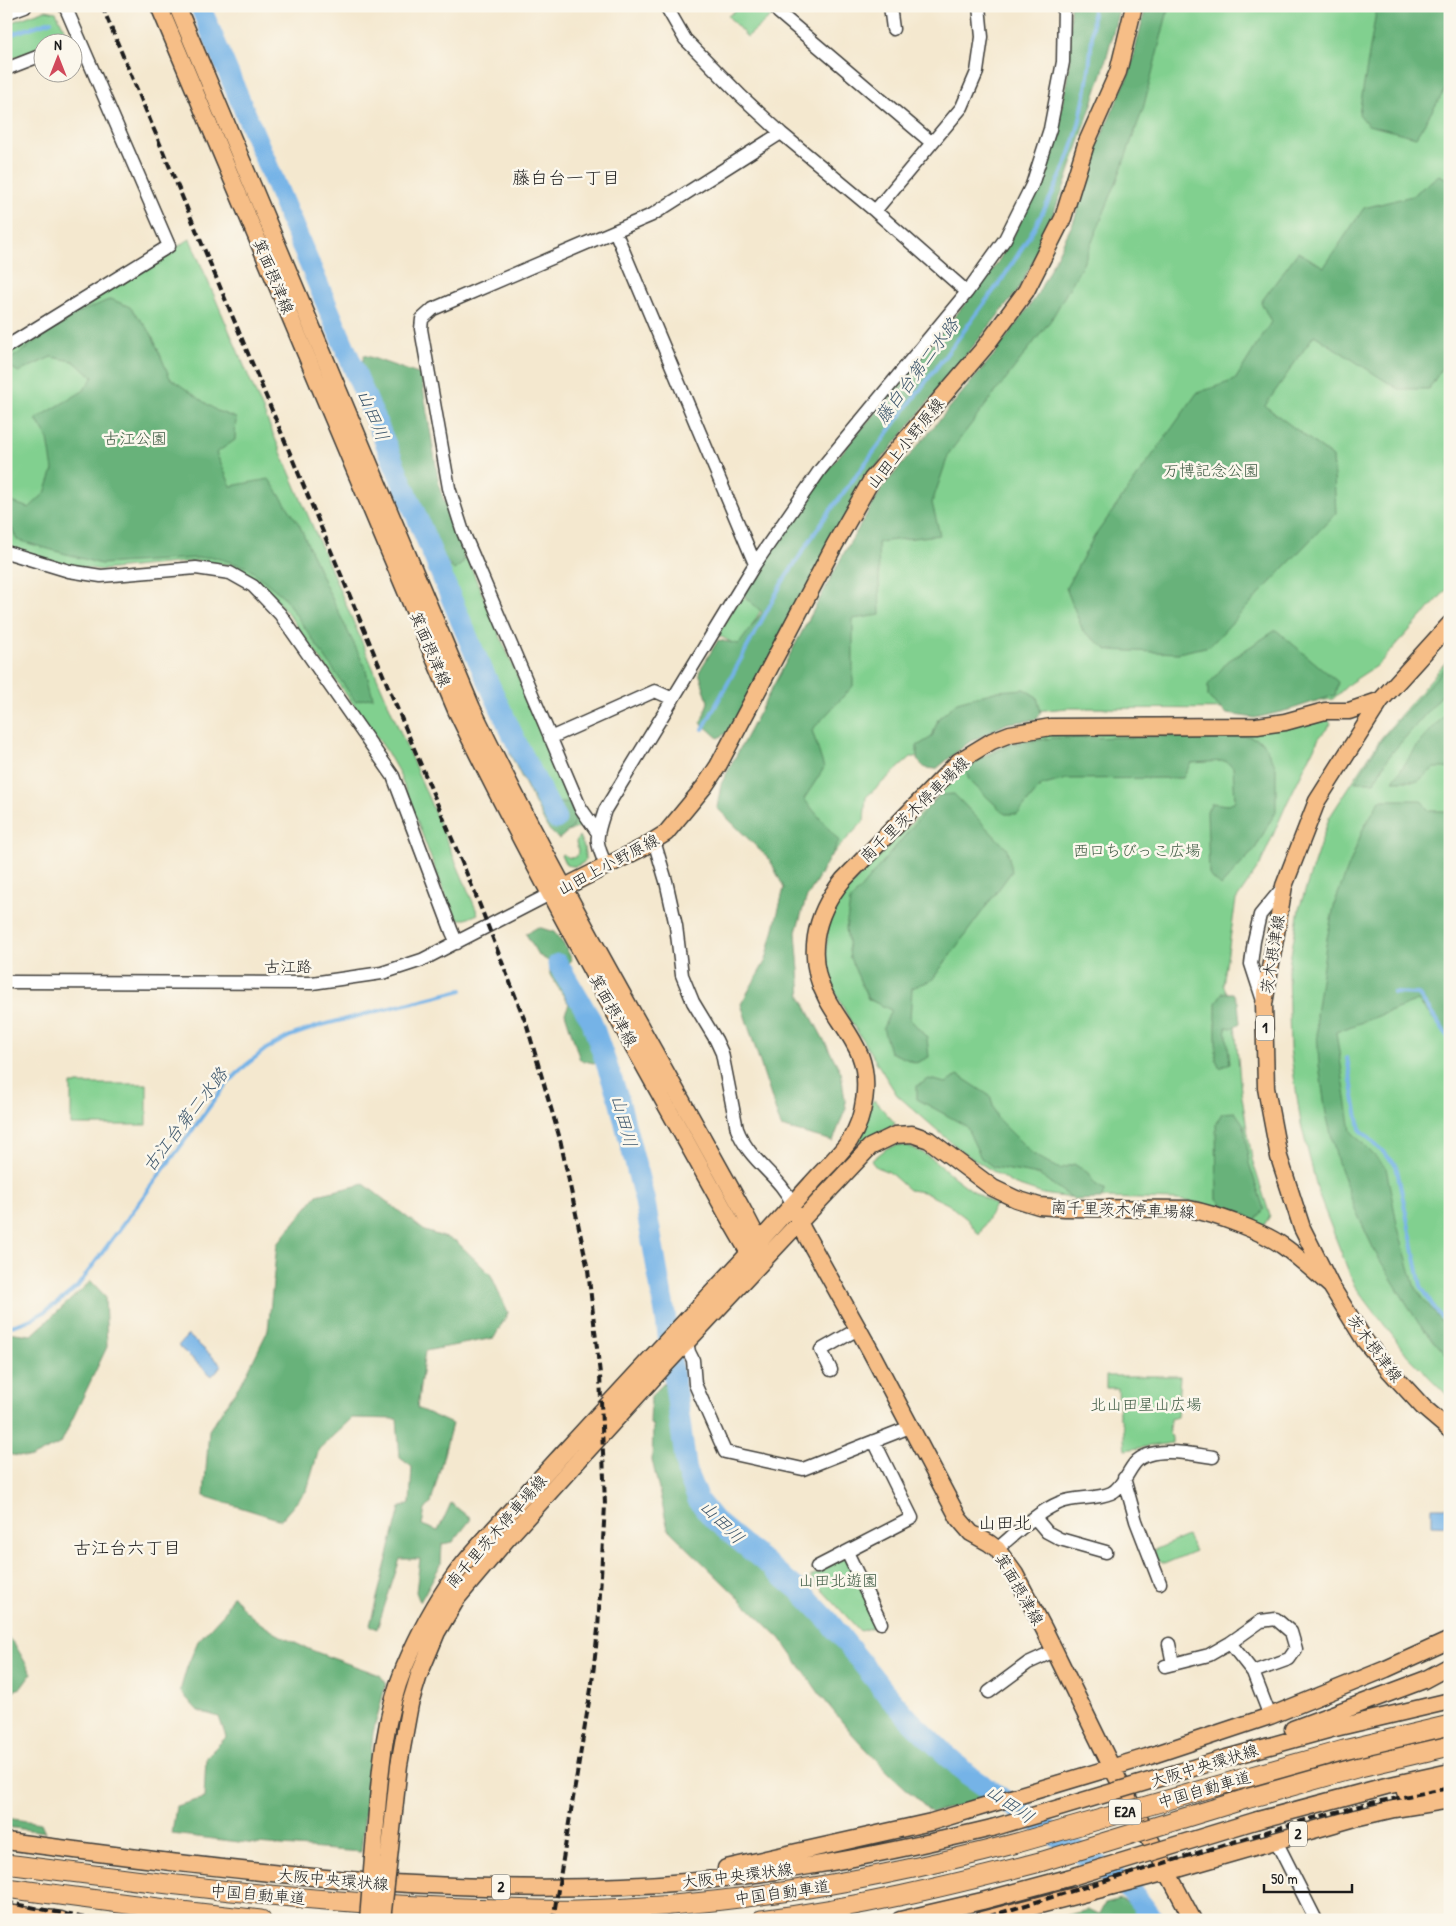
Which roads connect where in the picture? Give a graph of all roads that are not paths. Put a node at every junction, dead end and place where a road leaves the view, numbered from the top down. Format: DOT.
graph roads {
  1 [pos="25,6"];
  2 [pos="65,6"];
  3 [pos="159,6"];
  4 [pos="177,6"];
  5 [pos="666,6"];
  6 [pos="890,6"];
  7 [pos="979,6"];
  8 [pos="1064,6"];
  9 [pos="1134,6"];
  10 [pos="778,12"];
  11 [pos="6,13"];
  12 [pos="893,29"];
  13 [pos="73,32"];
  14 [pos="82,56"];
  15 [pos="32,59"];
  16 [pos="6,69"];
  17 [pos="781,133"];
  18 [pos="932,143"];
  19 [pos="875,211"];
  20 [pos="615,232"];
  21 [pos="967,292"];
  22 [pos="6,347"];
  23 [pos="6,552"];
  24 [pos="755,564"];
  25 [pos="1450,624"];
  26 [pos="673,699"];
  27 [pos="1381,700"];
  28 [pos="550,738"];
  29 [pos="598,833"];
  30 [pos="654,841"];
  31 [pos="606,865"];
  32 [pos="557,891"];
  33 [pos="457,943"];
  34 [pos="6,982"];
  35 [pos="793,1205"];
  36 [pos="799,1222"];
  37 [pos="757,1252"];
  38 [pos="1331,1286"];
  39 [pos="858,1329"];
  40 [pos="683,1335"];
  41 [pos="831,1370"];
  42 [pos="910,1427"];
  43 [pos="1450,1430"];
  44 [pos="874,1441"];
  45 [pos="1213,1457"];
  46 [pos="1124,1478"];
  47 [pos="1035,1518"];
  48 [pos="997,1549"];
  49 [pos="847,1552"];
  50 [pos="1106,1552"];
  51 [pos="817,1567"];
  52 [pos="1160,1583"];
  53 [pos="881,1623"];
  54 [pos="1450,1640"];
  55 [pos="1230,1643"];
  56 [pos="1168,1644"];
  57 [pos="1054,1651"];
  58 [pos="1450,1666"];
  59 [pos="1253,1672"];
  60 [pos="989,1692"];
  61 [pos="1450,1701"];
  62 [pos="1270,1716"];
  63 [pos="1450,1725"];
  64 [pos="1450,1746"];
  65 [pos="1251,1750"];
  66 [pos="1112,1768"];
  67 [pos="1450,1772"];
  68 [pos="1450,1784"];
  69 [pos="1450,1800"];
  70 [pos="1302,1808"];
  71 [pos="6,1841"];
  72 [pos="1276,1841"];
  73 [pos="381,1858"];
  74 [pos="6,1864"];
  75 [pos="1167,1872"];
  76 [pos="665,1884"];
  77 [pos="6,1888"];
  78 [pos="6,1913"];
  79 [pos="61,1920"];
  80 [pos="261,1920"];
  81 [pos="368,1920"];
  82 [pos="382,1920"];
  83 [pos="761,1920"];
  84 [pos="900,1920"];
  85 [pos="982,1920"];
  86 [pos="1193,1920"];
  87 [pos="1316,1920"];
  1 -- 11 [label="street"];
  2 -- 13 [label="street"];
  3 -- 32 [label="main road, 箕面摂津線"];
  4 -- 32 [label="main road, 箕面摂津線"];
  5 -- 17 [label="street"];
  6 -- 12 [label="street"];
  7 -- 18 [label="street"];
  8 -- 21 [label="street"];
  9 -- 30 [label="main road, 山田上小野原線"];
  10 -- 18 [label="street"];
  14 -- 22 [label="street"];
  15 -- 16 [label="street"];
  17 -- 19 [label="street"];
  17 -- 20 [label="street"];
  18 -- 19 [label="street"];
  19 -- 21 [label="street"];
  20 -- 24 [label="street"];
  20 -- 28 [label="street"];
  21 -- 24 [label="street"];
  23 -- 33 [label="street"];
  24 -- 26 [label="street"];
  25 -- 27 [label="main road, 茨木摂津線 / 1"];
  26 -- 28 [label="street"];
  26 -- 29 [label="street"];
  27 -- 35 [label="main road, 南千里茨木停車場線"];
  27 -- 38 [label="main road, 茨木摂津線 / 1"];
  28 -- 29 [label="street"];
  29 -- 31 [label="street"];
  30 -- 31 [label="main road, 山田上小野原線"];
  30 -- 35 [label="street"];
  31 -- 32 [label="main road, 山田上小野原線"];
  32 -- 33 [label="street, 古江路"];
  32 -- 37 [label="main road, 箕面摂津線"];
  33 -- 34 [label="street, 古江路"];
  35 -- 36 [label="main road, 箕面摂津線"];
  35 -- 37 [label="main road"];
  36 -- 37 [label="main road"];
  36 -- 38 [label="main road, 南千里茨木停車場線"];
  36 -- 39 [label="main road, 箕面摂津線"];
  37 -- 40 [label="main road, 南千里茨木停車場線"];
  38 -- 43 [label="main road, 茨木摂津線 / 1"];
  39 -- 41 [label="street"];
  39 -- 42 [label="main road, 箕面摂津線"];
  40 -- 44 [label="street"];
  40 -- 73 [label="main road, 南千里茨木停車場線"];
  40 -- 73 [label="main road, 南千里茨木停車場線"];
  42 -- 44 [label="street"];
  42 -- 48 [label="main road, 箕面摂津線"];
  44 -- 49 [label="street"];
  45 -- 46 [label="street"];
  46 -- 47 [label="street"];
  46 -- 52 [label="street"];
  47 -- 48 [label="street"];
  47 -- 50 [label="street"];
  48 -- 57 [label="main road, 箕面摂津線"];
  49 -- 51 [label="street"];
  49 -- 53 [label="street"];
  54 -- 62 [label="main road"];
  55 -- 56 [label="street"];
  55 -- 59 [label="street"];
  55 -- 59 [label="street"];
  57 -- 60 [label="street"];
  57 -- 66 [label="main road, 箕面摂津線"];
  58 -- 65 [label="main road"];
  59 -- 62 [label="street"];
  61 -- 65 [label="main road, 大阪中央環状線 / 2"];
  62 -- 66 [label="main road"];
  63 -- 74 [label="highway, 中国自動車道 / E2A, bridge"];
  64 -- 83 [label="highway, 中国自動車道 / E2A, bridge"];
  65 -- 76 [label="main road, 大阪中央環状線 / 2, bridge"];
  66 -- 75 [label="main road, 箕面摂津線"];
  66 -- 76 [label="main road"];
  67 -- 70 [label="main road, 2"];
  68 -- 70 [label="main road"];
  69 -- 72 [label="main road, 2"];
  70 -- 84 [label="main road, 2, bridge"];
  71 -- 76 [label="main road, 大阪中央環状線 / 2"];
  72 -- 75 [label="main road, 2"];
  72 -- 87 [label="street"];
  73 -- 81 [label="main road, 南千里茨木停車場線, bridge"];
  73 -- 82 [label="main road, 南千里茨木停車場線, bridge"];
  75 -- 85 [label="main road, 2"];
  75 -- 86 [label="main road, 箕面摂津線"];
  77 -- 80 [label="highway, 中国自動車道"];
  78 -- 79 [label="main road"];
}
